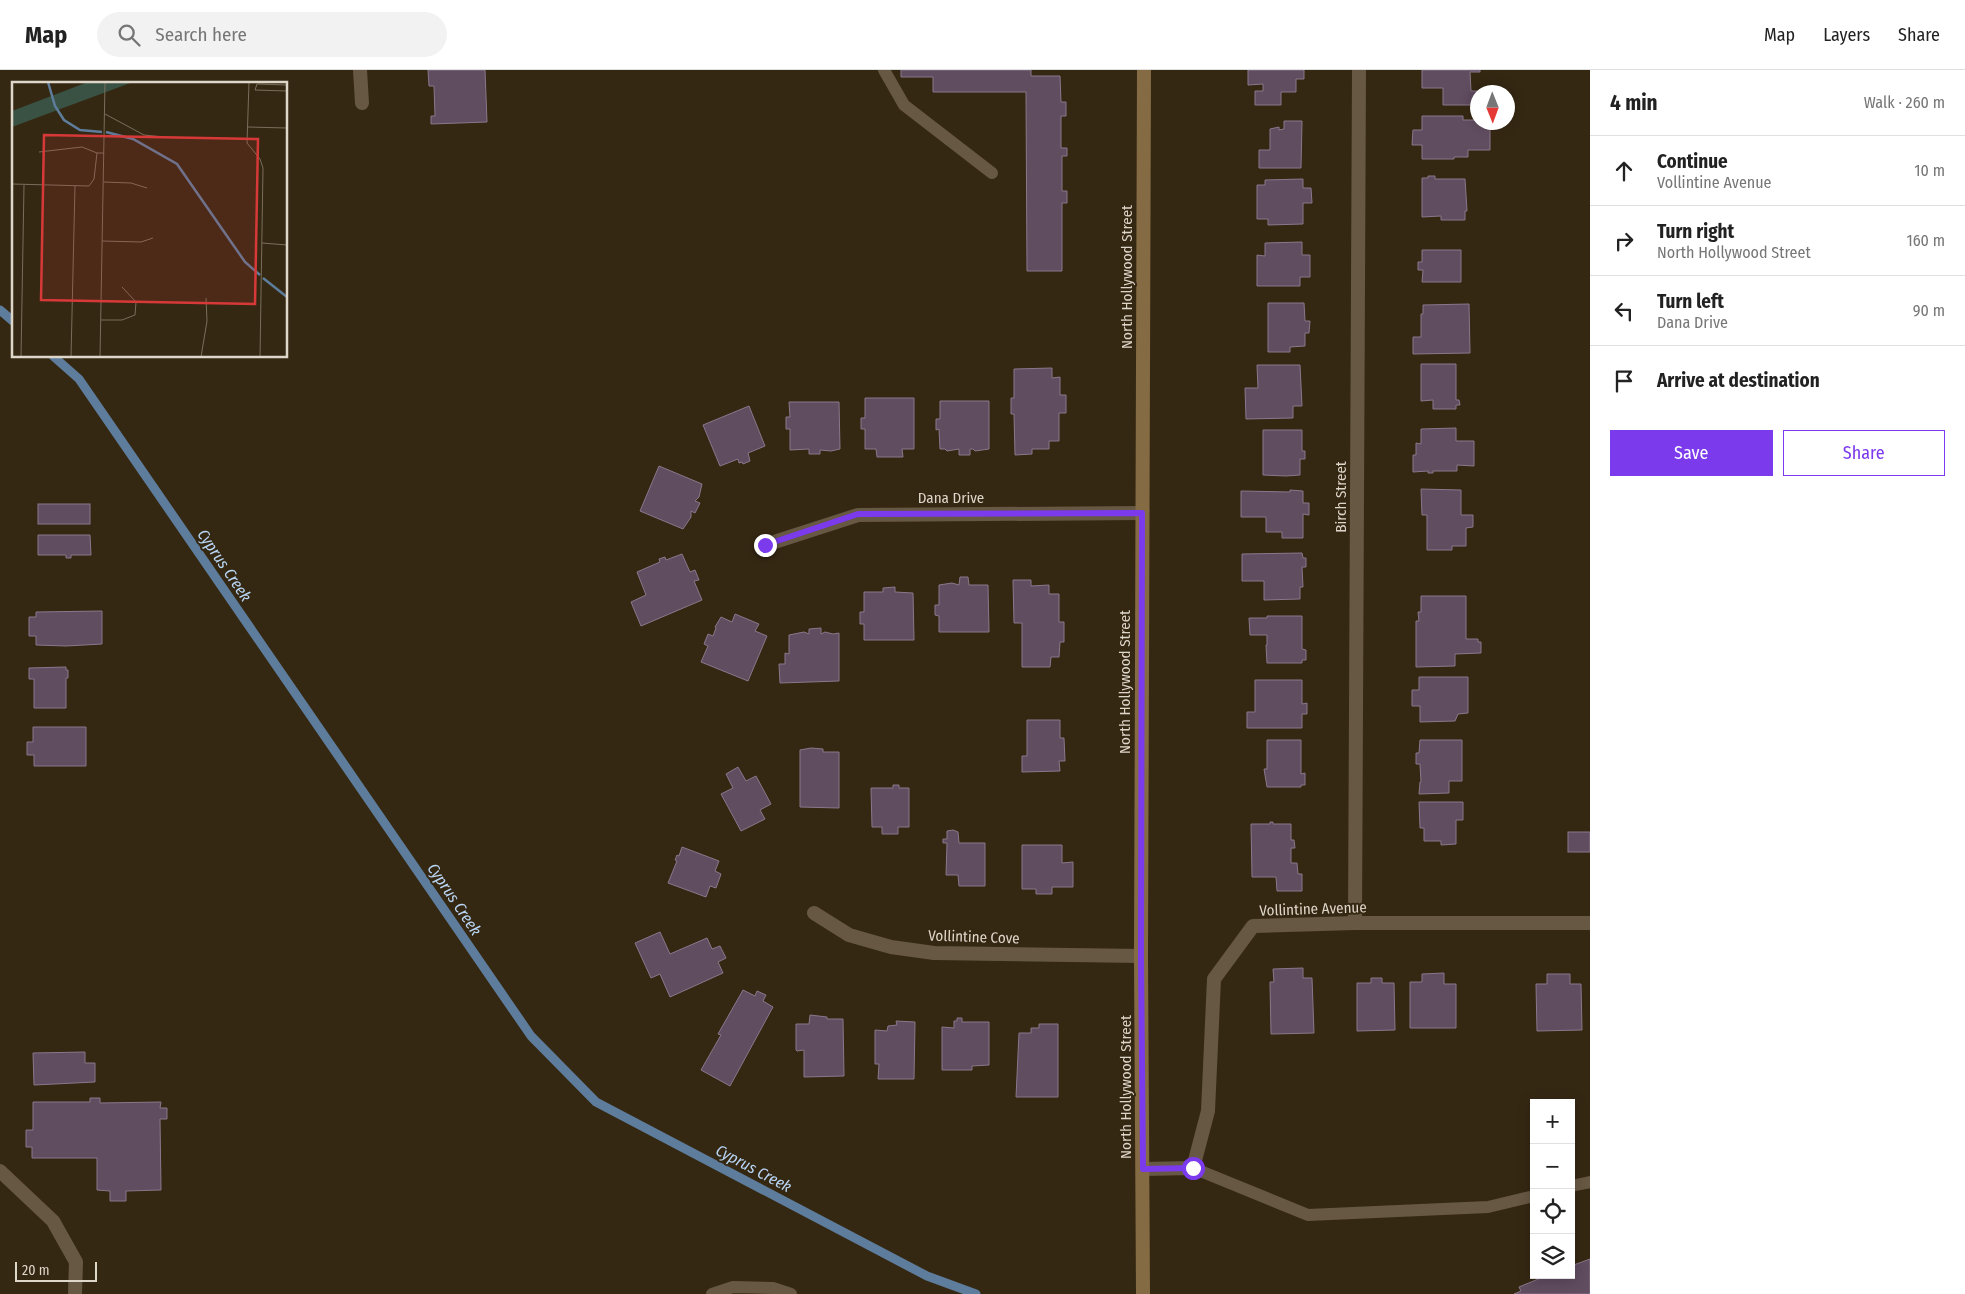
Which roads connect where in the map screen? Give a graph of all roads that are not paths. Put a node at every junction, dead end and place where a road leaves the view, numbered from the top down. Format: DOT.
graph roads {
  1 [pos="360,70"];
  2 [pos="884,70"];
  3 [pos="1144,70"];
  4 [pos="1359,70"];
  5 [pos="362,103"];
  6 [pos="992,173"];
  7 [pos="1142,513"];
  8 [pos="765,545"];
  9 [pos="814,913"];
  10 [pos="1355,923"];
  11 [pos="1590,923"];
  12 [pos="1141,956"];
  13 [pos="1193,1168"];
  14 [pos="1143,1169"];
  15 [pos="0,1171"];
  16 [pos="1590,1182"];
  17 [pos="1575,1185"];
  18 [pos="1530,1197"];
  19 [pos="75,1294"];
  20 [pos="712,1294"];
  21 [pos="791,1294"];
  22 [pos="1143,1294"];
  1 -- 5 [label="street"];
  2 -- 6 [label="lane"];
  3 -- 7 [label="main road, North Hollywood Street"];
  4 -- 10 [label="street, Birch Street"];
  7 -- 8 [label="street, Dana Drive"];
  7 -- 12 [label="main road, North Hollywood Street"];
  9 -- 12 [label="street, Vollintine Cove"];
  10 -- 11 [label="street, Vollintine Avenue"];
  10 -- 13 [label="street, Vollintine Avenue"];
  12 -- 14 [label="main road, North Hollywood Street"];
  13 -- 14 [label="street"];
  13 -- 18 [label="lane"];
  14 -- 22 [label="main road, North Hollywood Street"];
  15 -- 19 [label="street"];
  16 -- 17 [label="lane"];
  20 -- 21 [label="lane"];
}
